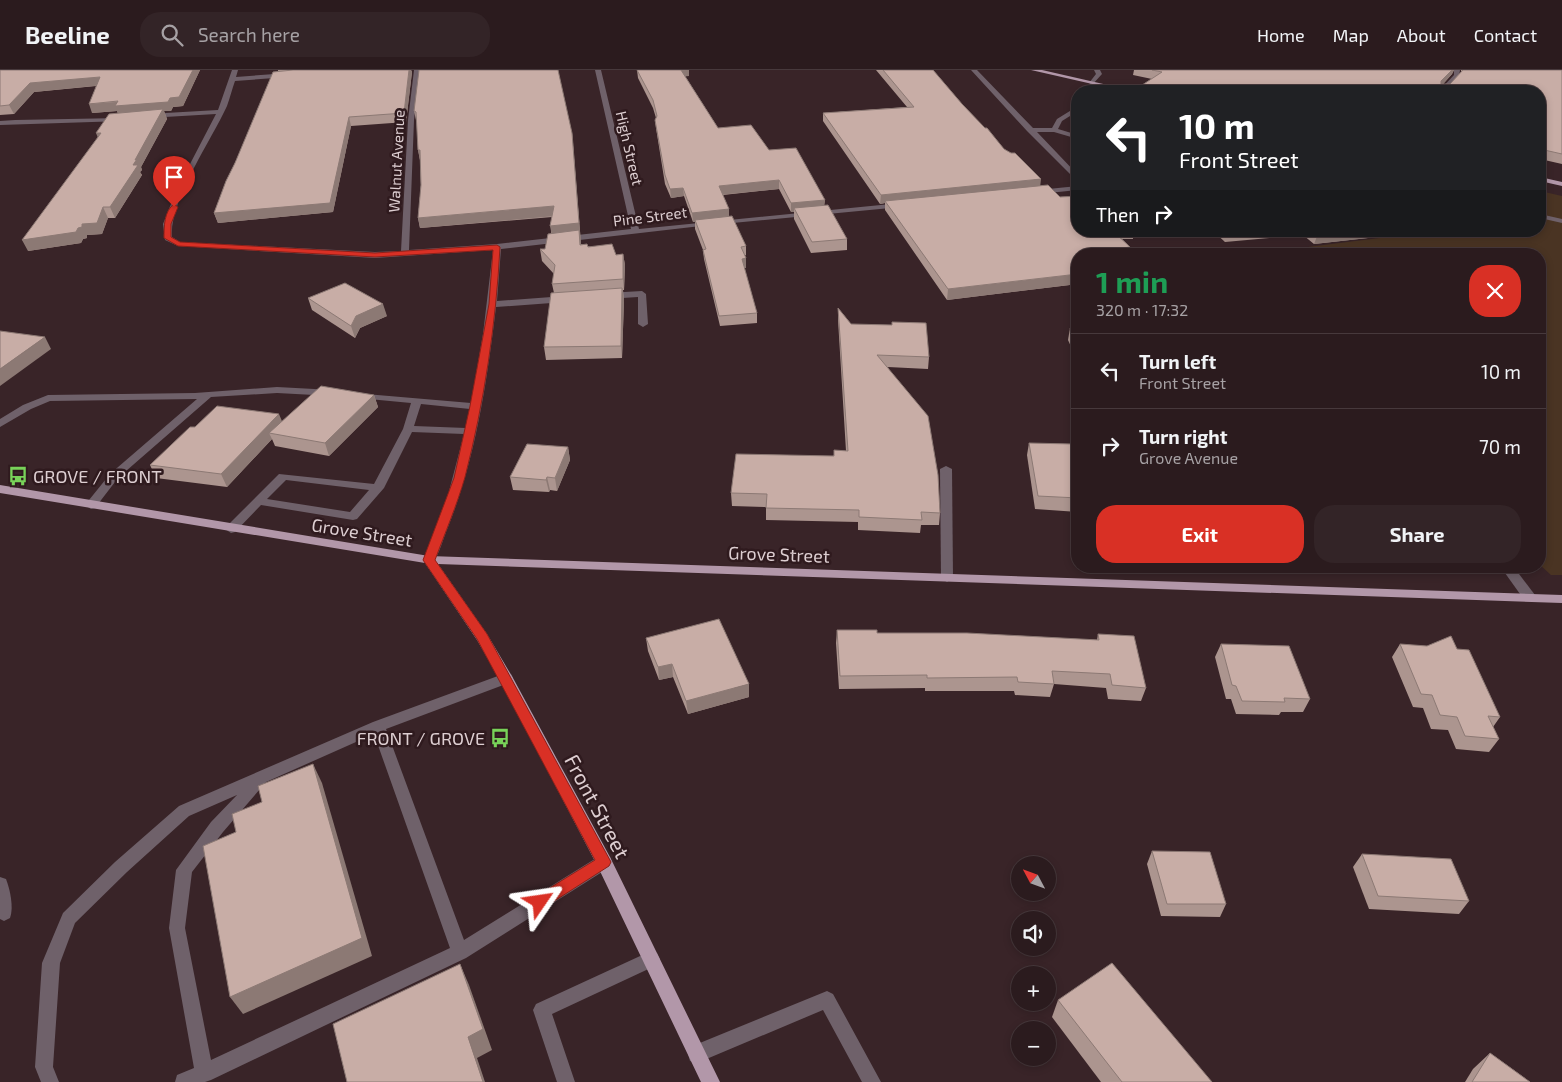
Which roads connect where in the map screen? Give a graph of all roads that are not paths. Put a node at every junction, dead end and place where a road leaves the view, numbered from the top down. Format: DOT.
graph roads {
  1 [pos="235,70"];
  2 [pos="417,70"];
  3 [pos="598,70"];
  4 [pos="974,70"];
  5 [pos="1036,70"];
  6 [pos="1097,70"];
  7 [pos="1457,70"];
  8 [pos="291,74"];
  9 [pos="232,79"];
  10 [pos="1092,83"];
  11 [pos="1102,85"];
  12 [pos="1448,85"];
  13 [pos="220,112"];
  14 [pos="1071,112"];
  15 [pos="140,117"];
  16 [pos="125,119"];
  17 [pos="0,124"];
  18 [pos="1029,130"];
  19 [pos="1054,130"];
  20 [pos="1071,135"];
  21 [pos="1071,173"];
  22 [pos="1546,180"];
  23 [pos="1562,184"];
  24 [pos="1071,189"];
  25 [pos="1031,192"];
  26 [pos="907,204"];
  27 [pos="1546,217"];
  28 [pos="1562,221"];
  29 [pos="635,231"];
  30 [pos="497,247"];
  31 [pos="405,253"];
  32 [pos="602,297"];
  33 [pos="572,299"];
  34 [pos="493,304"];
  35 [pos="643,324"];
  36 [pos="209,394"];
  37 [pos="417,400"];
  38 [pos="475,406"];
  39 [pos="0,424"];
  40 [pos="408,429"];
  41 [pos="469,431"];
  42 [pos="946,469"];
  43 [pos="378,488"];
  44 [pos="0,490"];
  45 [pos="259,501"];
  46 [pos="91,505"];
  47 [pos="231,529"];
  48 [pos="429,560"];
  49 [pos="1511,573"];
  50 [pos="947,578"];
  51 [pos="1530,598"];
  52 [pos="1562,599"];
  53 [pos="506,678"];
  54 [pos="378,726"];
  55 [pos="262,777"];
  56 [pos="604,862"];
  57 [pos="0,884"];
  58 [pos="4,913"];
  59 [pos="460,952"];
  60 [pos="652,959"];
  61 [pos="697,1054"];
  62 [pos="204,1073"];
  63 [pos="50,1082"];
  64 [pos="184,1082"];
  65 [pos="566,1082"];
  66 [pos="711,1082"];
  67 [pos="872,1082"];
  1 -- 9 [label="street"];
  2 -- 31 [label="street, Walnut Avenue"];
  3 -- 29 [label="street, High Street"];
  4 -- 18 [label="street"];
  5 -- 10 [label="main road"];
  6 -- 10 [label="street"];
  7 -- 12 [label="street"];
  8 -- 9 [label="street"];
  9 -- 13 [label="street"];
  10 -- 11 [label="main road"];
  13 -- 15 [label="street"];
  13 -- 31 [label="street, Pine Street"];
  14 -- 19 [label="street"];
  16 -- 17 [label="street"];
  18 -- 19 [label="street"];
  18 -- 21 [label="street"];
  19 -- 20 [label="street"];
  22 -- 23 [label="main road"];
  24 -- 25 [label="street"];
  26 -- 29 [label="street, Pine Street"];
  27 -- 28 [label="street"];
  29 -- 30 [label="street, Pine Street"];
  30 -- 31 [label="street, Pine Street"];
  30 -- 34 [label="street"];
  32 -- 35 [label="street"];
  33 -- 34 [label="street"];
  34 -- 38 [label="street"];
  36 -- 37 [label="street"];
  36 -- 39 [label="street"];
  36 -- 46 [label="street"];
  37 -- 38 [label="street"];
  37 -- 40 [label="street"];
  38 -- 41 [label="street"];
  40 -- 41 [label="street"];
  40 -- 43 [label="street"];
  41 -- 48 [label="street"];
  42 -- 50 [label="street"];
  43 -- 45 [label="street"];
  43 -- 45 [label="street"];
  44 -- 46 [label="main road, Grove Street"];
  45 -- 47 [label="street"];
  46 -- 47 [label="main road, Grove Street"];
  47 -- 48 [label="main road, Grove Street"];
  48 -- 50 [label="main road, Grove Street"];
  48 -- 53 [label="main road, Front Street"];
  49 -- 51 [label="street"];
  50 -- 51 [label="main road, Grove Street"];
  51 -- 52 [label="main road, Grove Street"];
  53 -- 54 [label="street"];
  53 -- 56 [label="main road, Front Street"];
  54 -- 55 [label="street"];
  54 -- 59 [label="street"];
  55 -- 62 [label="street"];
  55 -- 63 [label="street"];
  56 -- 59 [label="street"];
  56 -- 60 [label="main road, Front Street"];
  57 -- 58 [label="street"];
  59 -- 62 [label="street"];
  60 -- 61 [label="main road, Front Street"];
  60 -- 65 [label="street"];
  61 -- 66 [label="main road, Front Street"];
  61 -- 67 [label="street"];
  62 -- 64 [label="street"];
}
